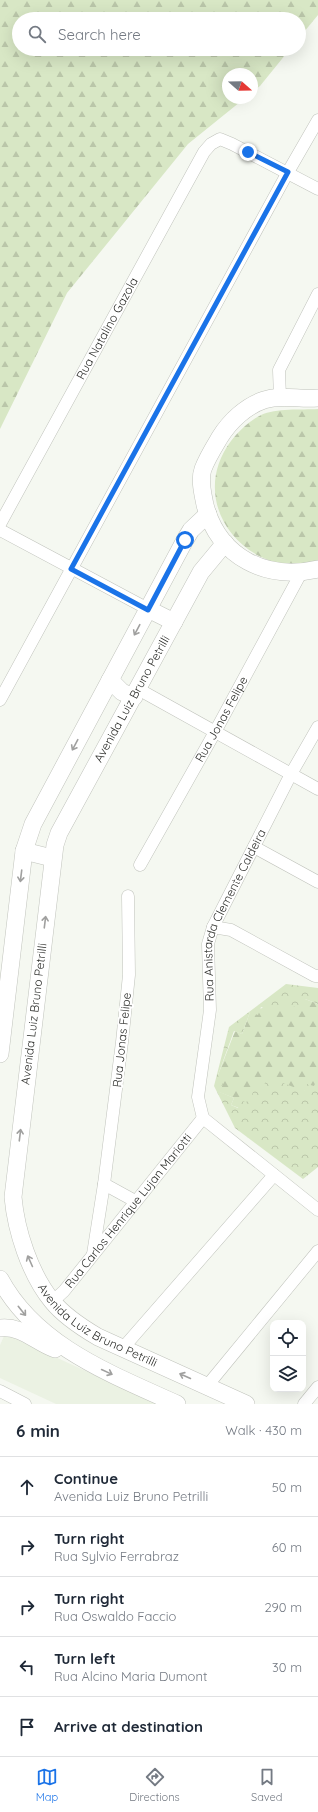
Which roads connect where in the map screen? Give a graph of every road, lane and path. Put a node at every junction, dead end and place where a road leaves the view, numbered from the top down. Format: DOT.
graph roads {
  1 [pos="318,120"];
  2 [pos="288,172"];
  3 [pos="318,189"];
  4 [pos="318,294"];
  5 [pos="280,398"];
  6 [pos="318,398"];
  7 [pos="208,514"];
  8 [pos="0,524"];
  9 [pos="0,530"];
  10 [pos="225,543"];
  11 [pos="71,569"];
  12 [pos="318,569"];
  13 [pos="301,572"];
  14 [pos="148,610"];
  15 [pos="174,622"];
  16 [pos="110,680"];
  17 [pos="136,693"];
  18 [pos="0,700"];
  19 [pos="318,727"];
  20 [pos="215,732"];
  21 [pos="291,774"];
  22 [pos="318,789"];
  23 [pos="254,847"];
  24 [pos="24,851"];
  25 [pos="52,858"];
  26 [pos="140,866"];
  27 [pos="318,882"];
  28 [pos="128,896"];
  29 [pos="213,927"];
  30 [pos="318,976"];
  31 [pos="0,1054"];
  32 [pos="203,1118"];
  33 [pos="274,1175"];
  34 [pos="104,1184"];
  35 [pos="6,1199"];
  36 [pos="135,1201"];
  37 [pos="318,1210"];
  38 [pos="318,1250"];
  39 [pos="93,1255"];
  40 [pos="0,1279"];
  41 [pos="52,1302"];
  42 [pos="0,1328"];
  43 [pos="122,1348"];
  44 [pos="73,1354"];
  45 [pos="207,1386"];
  46 [pos="318,1387"];
  47 [pos="0,1390"];
  48 [pos="243,1403"];
  49 [pos="24,1404"];
  50 [pos="177,1404"];
  51 [pos="304,1404"];
  1 -- 2 [label="street"];
  2 -- 3 [label="street"];
  2 -- 8 [label="street, Rua Natalino Gazola"];
  2 -- 11 [label="street"];
  4 -- 5 [label="street"];
  5 -- 6 [label="main road"];
  5 -- 7 [label="main road"];
  7 -- 10 [label="main road"];
  7 -- 14 [label="main road"];
  9 -- 11 [label="street"];
  10 -- 13 [label="main road"];
  10 -- 15 [label="main road, Avenida Luiz Bruno Petrilli"];
  11 -- 14 [label="street"];
  11 -- 18 [label="street"];
  12 -- 13 [label="main road"];
  13 -- 20 [label="street, Rua Jonas Felipe"];
  14 -- 15 [label="main road"];
  14 -- 16 [label="main road, one-way"];
  15 -- 17 [label="main road, Avenida Luiz Bruno Petrilli"];
  16 -- 17 [label="main road"];
  16 -- 24 [label="main road, one-way"];
  17 -- 20 [label="street"];
  17 -- 25 [label="main road, Avenida Luiz Bruno Petrilli"];
  19 -- 21 [label="street, Rua Anistarda Clemente Caldeira"];
  20 -- 21 [label="street"];
  20 -- 26 [label="street, Rua Jonas Felipe"];
  21 -- 22 [label="street"];
  21 -- 23 [label="street, Rua Anistarda Clemente Caldeira"];
  23 -- 27 [label="street"];
  23 -- 29 [label="street, Rua Anistarda Clemente Caldeira"];
  24 -- 25 [label="main road"];
  24 -- 31 [label="main road, one-way"];
  35 -- 25 [label="main road, Avenida Luiz Bruno Petrilli, one-way"];
  28 -- 34 [label="street, Rua Jonas Felipe"];
  29 -- 30 [label="street"];
  29 -- 32 [label="street, Rua Anistarda Clemente Caldeira"];
  32 -- 33 [label="street"];
  32 -- 36 [label="street, Rua Carlos Henrique Lujan Mariotti"];
  33 -- 37 [label="street"];
  33 -- 43 [label="street"];
  34 -- 36 [label="street"];
  34 -- 39 [label="street, Rua Jonas Felipe"];
  41 -- 35 [label="main road, Avenida Luiz Bruno Petrilli, one-way"];
  36 -- 39 [label="street, Rua Carlos Henrique Lujan Mariotti"];
  38 -- 45 [label="street"];
  39 -- 41 [label="street, Rua Carlos Henrique Lujan Mariotti"];
  40 -- 44 [label="main road, one-way"];
  41 -- 43 [label="main road, Avenida Luiz Bruno Petrilli"];
  42 -- 44 [label="main road"];
  45 -- 43 [label="main road, Avenida Luiz Bruno Petrilli, one-way"];
  44 -- 50 [label="main road, one-way"];
  45 -- 48 [label="main road, Avenida Luiz Bruno Petrilli"];
  46 -- 51 [label="street"];
  47 -- 49 [label="street"];
}
